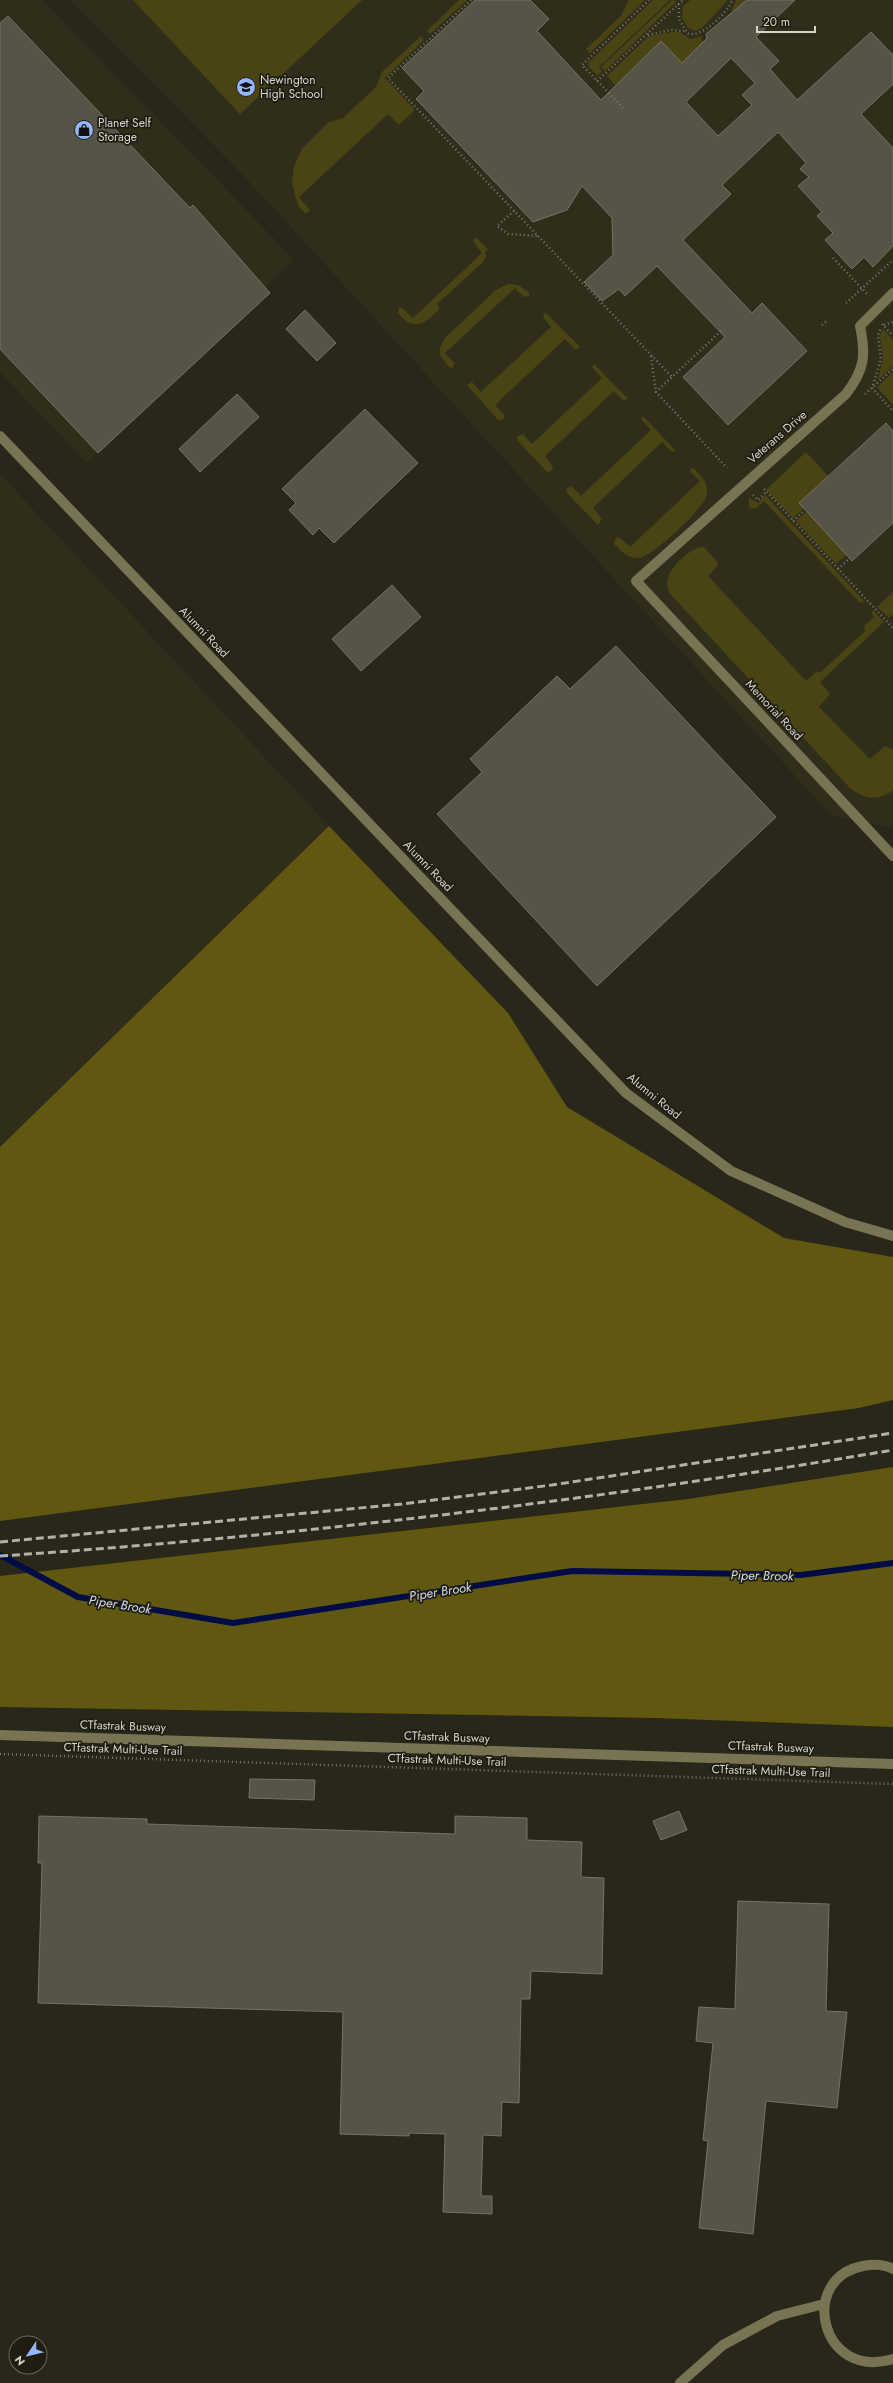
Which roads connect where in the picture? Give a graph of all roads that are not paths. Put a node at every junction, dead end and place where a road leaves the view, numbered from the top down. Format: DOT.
graph roads {
  1 [pos="893,293"];
  2 [pos="0,436"];
  3 [pos="636,581"];
  4 [pos="893,856"];
  5 [pos="893,1236"];
  6 [pos="0,1735"];
  7 [pos="893,1764"];
  8 [pos="893,2269"];
  9 [pos="824,2304"];
  10 [pos="893,2359"];
  11 [pos="680,2383"];
  1 -- 3 [label="street, Veterans Drive"];
  2 -- 5 [label="street, Alumni Road"];
  3 -- 4 [label="street, Memorial Road"];
  6 -- 7 [label="street, CTfastrak Busway"];
  8 -- 9 [label="street"];
  9 -- 10 [label="street"];
  9 -- 11 [label="street"];
}
